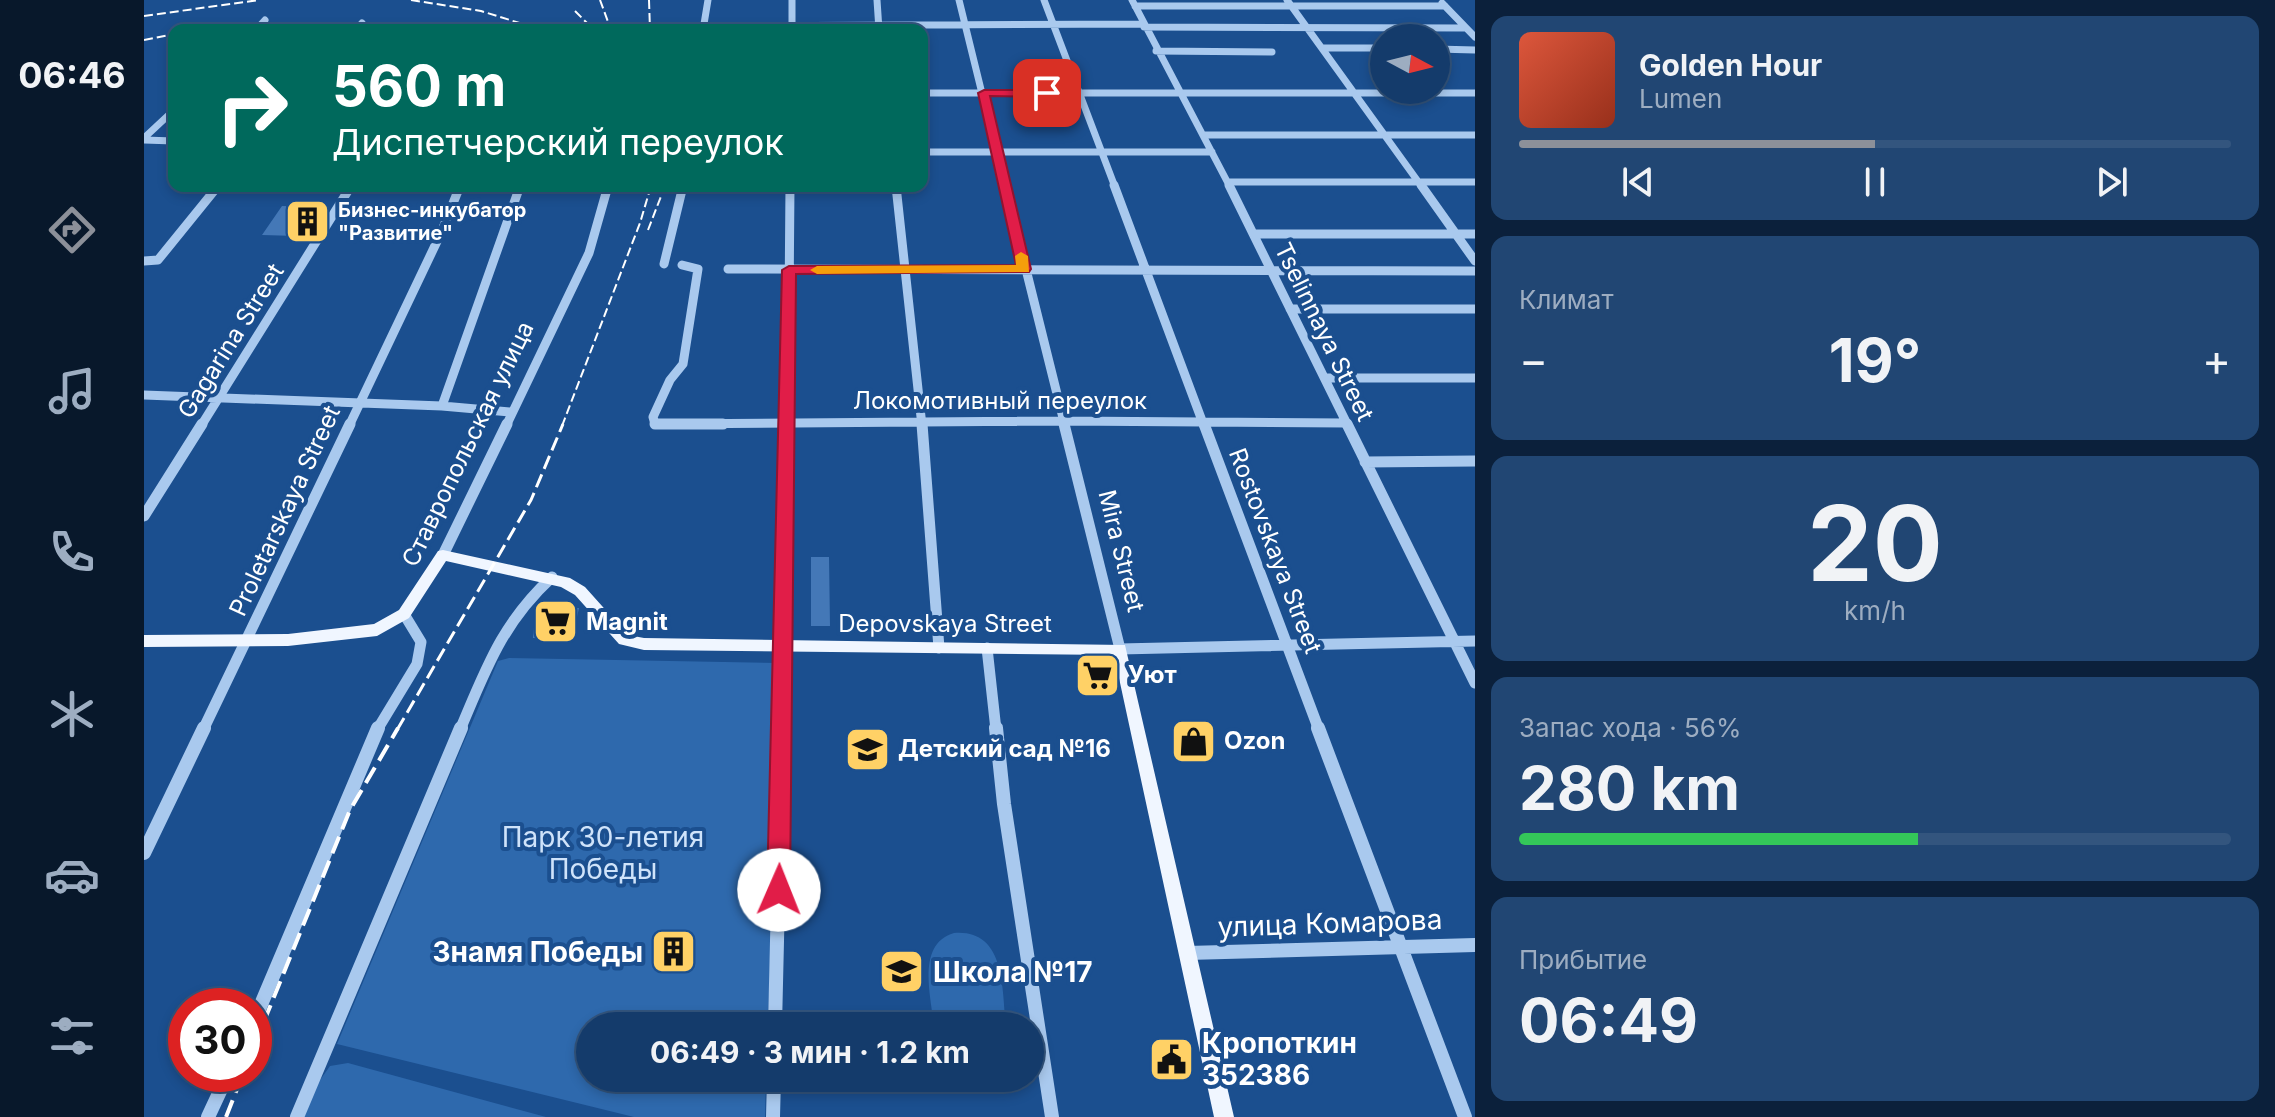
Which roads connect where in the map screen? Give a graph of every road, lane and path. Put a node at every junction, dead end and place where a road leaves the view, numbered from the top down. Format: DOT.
graph roads {
  1 [pos="708,0"];
  2 [pos="792,0"];
  3 [pos="877,0"];
  4 [pos="959,0"];
  5 [pos="1044,0"];
  6 [pos="1134,3"];
  7 [pos="1289,3"];
  8 [pos="1442,3"];
  9 [pos="265,20"];
  10 [pos="261,24"];
  11 [pos="705,24"];
  12 [pos="792,24"];
  13 [pos="879,24"];
  14 [pos="1055,25"];
  15 [pos="966,26"];
  16 [pos="1144,26"];
  17 [pos="928,27"];
  18 [pos="1307,27"];
  19 [pos="1472,33"];
  20 [pos="1322,48"];
  21 [pos="1370,48"];
  22 [pos="1450,49"];
  23 [pos="1475,50"];
  24 [pos="1156,51"];
  25 [pos="1272,52"];
  26 [pos="928,93"];
  27 [pos="984,93"];
  28 [pos="1079,93"];
  29 [pos="1354,93"];
  30 [pos="1475,93"];
  31 [pos="1179,94"];
  32 [pos="168,116"];
  33 [pos="1204,135"];
  34 [pos="1385,135"];
  35 [pos="1475,135"];
  36 [pos="144,139"];
  37 [pos="168,141"];
  38 [pos="998,151"];
  39 [pos="928,152"];
  40 [pos="1102,152"];
  41 [pos="1212,152"];
  42 [pos="1228,182"];
  43 [pos="1475,182"];
  44 [pos="1420,183"];
  45 [pos="213,192"];
  46 [pos="347,192"];
  47 [pos="458,192"];
  48 [pos="518,192"];
  49 [pos="606,192"];
  50 [pos="682,192"];
  51 [pos="790,192"];
  52 [pos="897,192"];
  53 [pos="1254,234"];
  54 [pos="1456,234"];
  55 [pos="1475,234"];
  56 [pos="144,261"];
  57 [pos="1475,261"];
  58 [pos="664,264"];
  59 [pos="682,265"];
  60 [pos="728,269"];
  61 [pos="1024,269"];
  62 [pos="789,270"];
  63 [pos="907,270"];
  64 [pos="1146,271"];
  65 [pos="1272,271"];
  66 [pos="1475,271"];
  67 [pos="1290,309"];
  68 [pos="1475,309"];
  69 [pos="1325,378"];
  70 [pos="1475,378"];
  71 [pos="144,395"];
  72 [pos="219,398"];
  73 [pos="357,403"];
  74 [pos="442,406"];
  75 [pos="510,412"];
  76 [pos="922,421"];
  77 [pos="1065,421"];
  78 [pos="786,422"];
  79 [pos="1201,422"];
  80 [pos="1346,423"];
  81 [pos="1475,461"];
  82 [pos="1365,462"];
  83 [pos="144,516"];
  84 [pos="443,555"];
  85 [pos="552,577"];
  86 [pos="404,614"];
  87 [pos="144,641"];
  88 [pos="1454,641"];
  89 [pos="1475,641"];
  90 [pos="246,642"];
  91 [pos="1288,646"];
  92 [pos="784,647"];
  93 [pos="939,648"];
  94 [pos="987,648"];
  95 [pos="1120,649"];
  96 [pos="1475,683"];
  97 [pos="144,853"];
  98 [pos="1475,945"];
  99 [pos="1403,946"];
  100 [pos="1187,953"];
  101 [pos="268,988"];
  102 [pos="775,1012"];
  103 [pos="220,1092"];
  104 [pos="774,1092"];
  105 [pos="208,1117"];
  106 [pos="297,1117"];
  107 [pos="773,1117"];
  108 [pos="1052,1117"];
  109 [pos="1224,1117"];
  110 [pos="1465,1117"];
  1 -- 11 [label="street"];
  2 -- 12 [label="street"];
  3 -- 13 [label="street"];
  4 -- 15 [label="street, Mira Street"];
  5 -- 14 [label="street, Rostovskaya Street"];
  6 -- 7 [label="street"];
  6 -- 16 [label="street, Tselinnaya Street"];
  7 -- 8 [label="street"];
  7 -- 18 [label="street"];
  8 -- 19 [label="street"];
  9 -- 10 [label="street"];
  14 -- 15 [label="street"];
  14 -- 16 [label="street"];
  14 -- 28 [label="street, Rostovskaya Street"];
  15 -- 17 [label="street"];
  15 -- 27 [label="street, Mira Street"];
  16 -- 18 [label="street"];
  16 -- 24 [label="street, Tselinnaya Street"];
  18 -- 19 [label="street"];
  18 -- 20 [label="street"];
  20 -- 21 [label="street"];
  20 -- 29 [label="street"];
  22 -- 23 [label="street"];
  24 -- 25 [label="street"];
  24 -- 31 [label="street, Tselinnaya Street"];
  26 -- 27 [label="street"];
  27 -- 28 [label="street"];
  27 -- 38 [label="street, Mira Street"];
  28 -- 31 [label="street"];
  28 -- 40 [label="street, Rostovskaya Street"];
  29 -- 30 [label="street"];
  29 -- 31 [label="street"];
  29 -- 34 [label="street"];
  31 -- 33 [label="street, Tselinnaya Street"];
  32 -- 36 [label="street"];
  33 -- 34 [label="street"];
  33 -- 41 [label="street, Tselinnaya Street"];
  34 -- 35 [label="street"];
  34 -- 44 [label="street"];
  36 -- 37 [label="street"];
  38 -- 39 [label="street"];
  38 -- 40 [label="street"];
  38 -- 61 [label="street, Mira Street"];
  40 -- 41 [label="street"];
  40 -- 64 [label="street, Rostovskaya Street"];
  41 -- 42 [label="street, Tselinnaya Street"];
  42 -- 44 [label="street"];
  42 -- 53 [label="street, Tselinnaya Street"];
  43 -- 44 [label="street"];
  44 -- 54 [label="street"];
  45 -- 56 [label="street"];
  46 -- 72 [label="street, Gagarina Street"];
  47 -- 73 [label="street, Proletarskaya Street"];
  48 -- 74 [label="street"];
  49 -- 75 [label="street, Ставропольская улица"];
  50 -- 58 [label="street"];
  51 -- 62 [label="street"];
  52 -- 63 [label="street"];
  53 -- 54 [label="street"];
  53 -- 65 [label="street, Tselinnaya Street"];
  54 -- 55 [label="street"];
  54 -- 57 [label="street"];
  59 -- 78 [label="street, Локомотивный переулок"];
  60 -- 62 [label="street"];
  61 -- 63 [label="street"];
  61 -- 64 [label="street"];
  61 -- 77 [label="street, Mira Street"];
  62 -- 63 [label="street"];
  62 -- 78 [label="street"];
  63 -- 76 [label="street"];
  64 -- 65 [label="street"];
  64 -- 79 [label="street, Rostovskaya Street"];
  65 -- 66 [label="street"];
  65 -- 67 [label="street, Tselinnaya Street"];
  67 -- 68 [label="street"];
  67 -- 69 [label="street, Tselinnaya Street"];
  69 -- 70 [label="street"];
  69 -- 80 [label="street, Tselinnaya Street"];
  71 -- 72 [label="street"];
  72 -- 73 [label="street"];
  72 -- 83 [label="street, Gagarina Street"];
  73 -- 74 [label="street"];
  73 -- 90 [label="street, Proletarskaya Street"];
  74 -- 75 [label="street"];
  75 -- 84 [label="street, Ставропольская улица"];
  76 -- 77 [label="street, Локомотивный переулок"];
  76 -- 78 [label="street, Локомотивный переулок"];
  76 -- 93 [label="street"];
  77 -- 79 [label="street, Локомотивный переулок"];
  77 -- 95 [label="street, Mira Street"];
  78 -- 92 [label="street"];
  79 -- 80 [label="street, Локомотивный переулок"];
  79 -- 91 [label="street, Rostovskaya Street"];
  80 -- 82 [label="street, Tselinnaya Street"];
  81 -- 82 [label="street"];
  82 -- 88 [label="street, Tselinnaya Street"];
  84 -- 85 [label="main road, Depovskaya Street"];
  84 -- 86 [label="main road, Ставропольская улица"];
  85 -- 92 [label="main road, Depovskaya Street"];
  85 -- 106 [label="street"];
  86 -- 90 [label="main road"];
  86 -- 101 [label="street"];
  87 -- 90 [label="main road"];
  88 -- 89 [label="street, Depovskaya Street"];
  88 -- 91 [label="street, Depovskaya Street"];
  88 -- 96 [label="street, Tselinnaya Street"];
  90 -- 97 [label="street, Proletarskaya Street"];
  91 -- 95 [label="street, Depovskaya Street"];
  91 -- 99 [label="street, Rostovskaya Street"];
  92 -- 93 [label="main road, Depovskaya Street"];
  92 -- 102 [label="street"];
  93 -- 94 [label="main road, Depovskaya Street"];
  94 -- 95 [label="main road, Depovskaya Street"];
  94 -- 108 [label="street"];
  95 -- 100 [label="main road, Mira Street"];
  98 -- 99 [label="street, улица Комарова"];
  99 -- 100 [label="street, улица Комарова"];
  99 -- 110 [label="street, Rostovskaya Street"];
  100 -- 109 [label="main road, Mira Street"];
  103 -- 105 [label="street"];
  104 -- 107 [label="street"];
}
